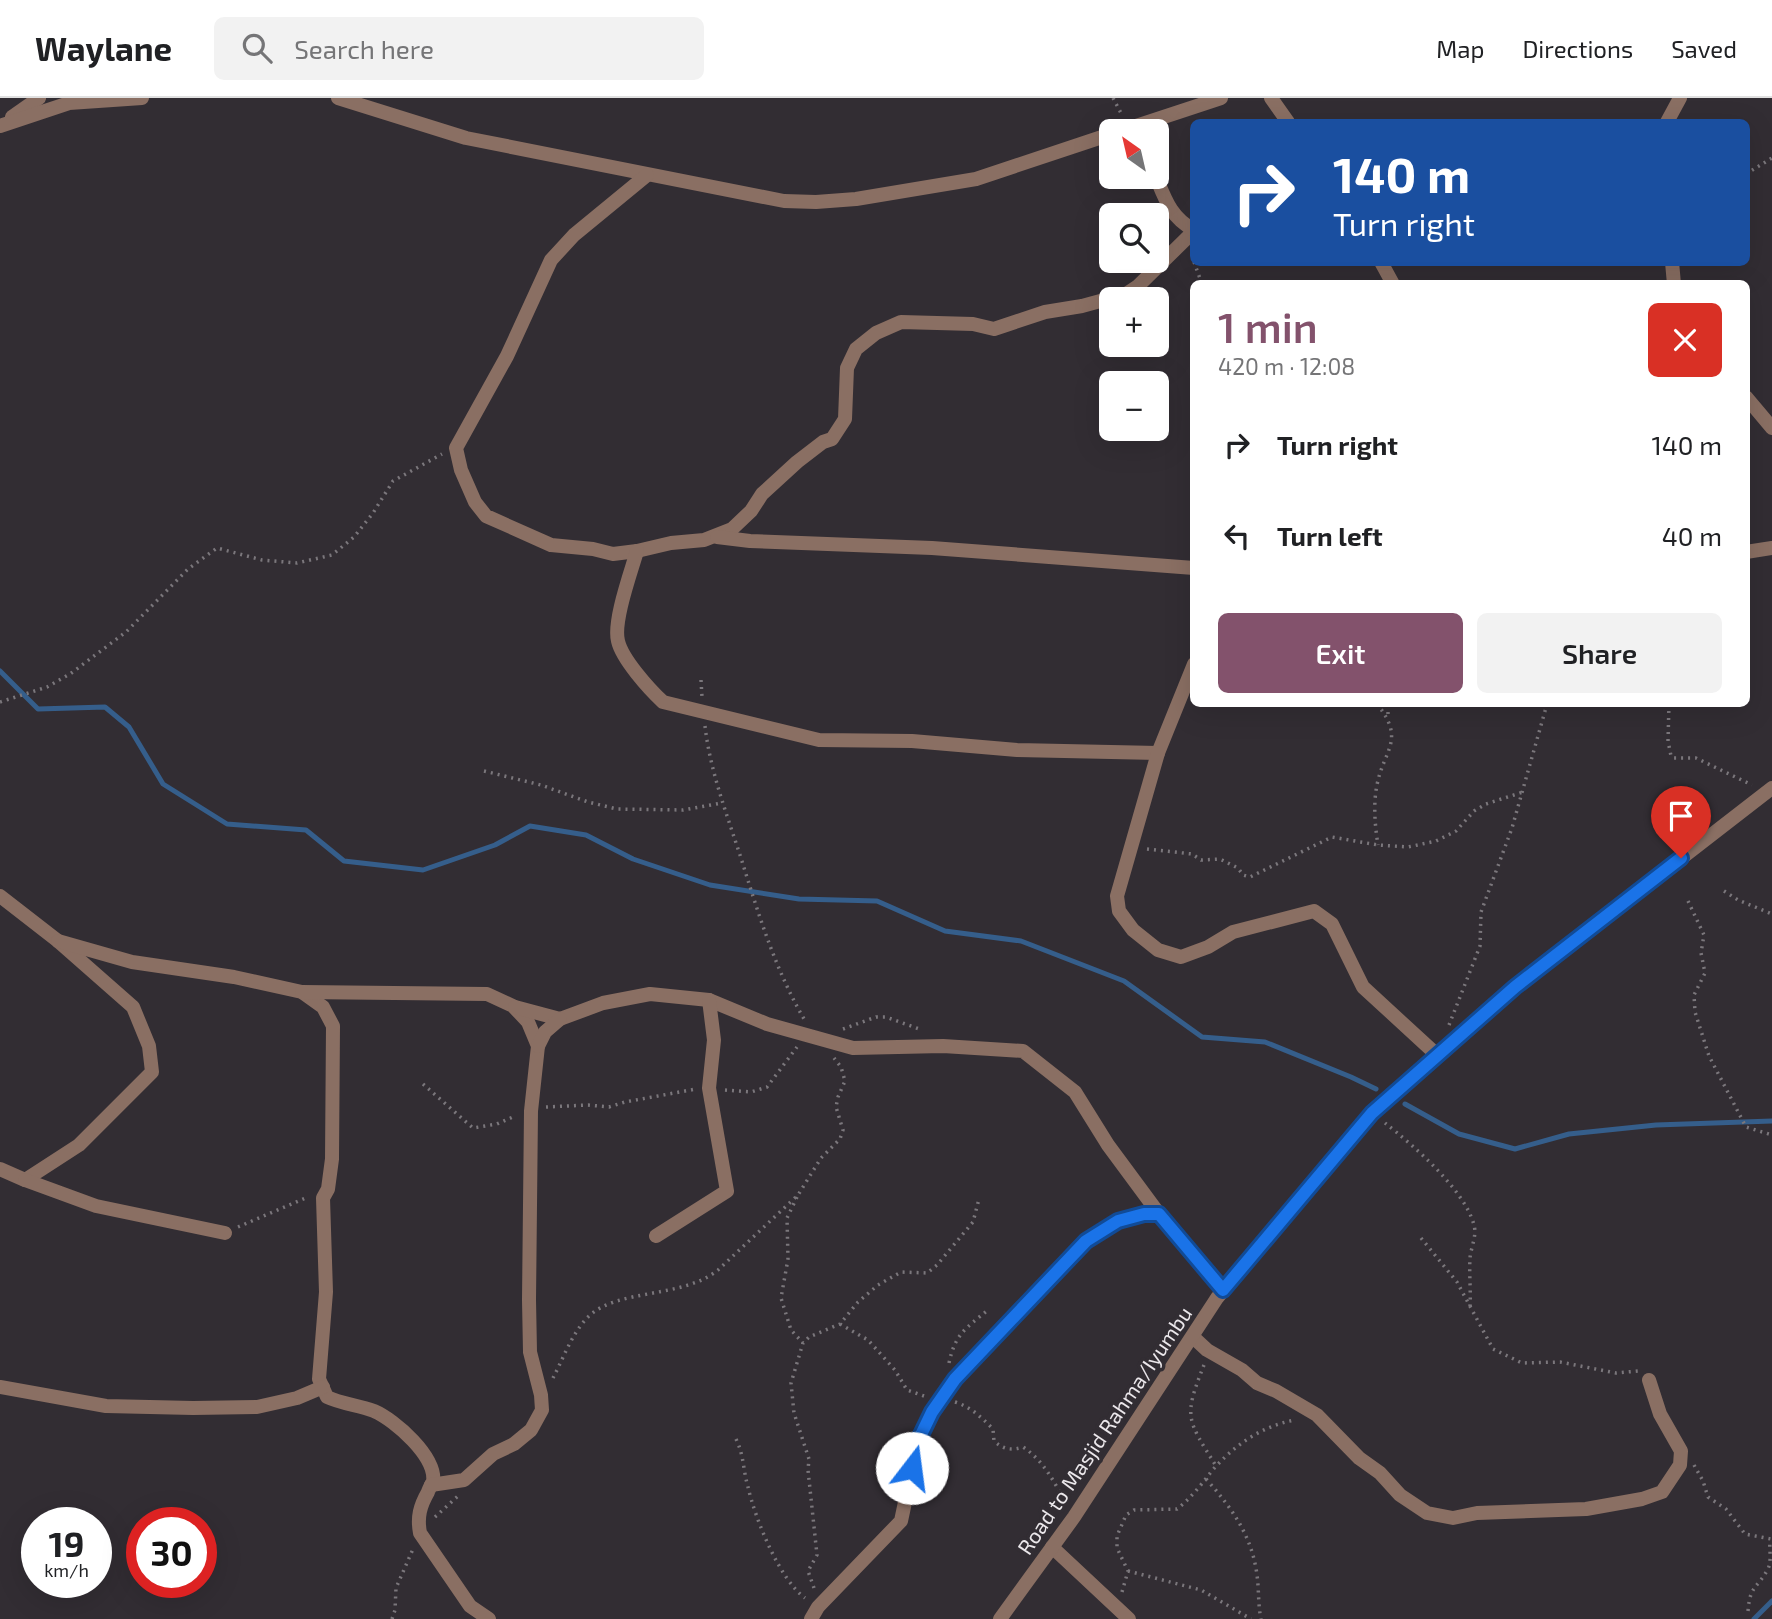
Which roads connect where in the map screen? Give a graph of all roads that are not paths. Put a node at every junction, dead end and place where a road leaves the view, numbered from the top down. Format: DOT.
graph roads {
  1 [pos="38,98"];
  2 [pos="142,98"];
  3 [pos="338,98"];
  4 [pos="1221,98"];
  5 [pos="1680,98"];
  6 [pos="1274,100"];
  7 [pos="1159,119"];
  8 [pos="1272,119"];
  9 [pos="1286,119"];
  10 [pos="1669,119"];
  11 [pos="0,126"];
  12 [pos="1099,138"];
  13 [pos="647,175"];
  14 [pos="1161,189"];
  15 [pos="1190,228"];
  16 [pos="1190,234"];
  17 [pos="1750,402"];
  18 [pos="1772,428"];
  19 [pos="714,536"];
  20 [pos="1772,548"];
  21 [pos="637,551"];
  22 [pos="1750,551"];
  23 [pos="1190,568"];
  24 [pos="1190,674"];
  25 [pos="1158,753"];
  26 [pos="1769,790"];
  27 [pos="0,896"];
  28 [pos="58,941"];
  29 [pos="302,992"];
  30 [pos="709,1000"];
  31 [pos="513,1006"];
  32 [pos="560,1019"];
  33 [pos="538,1046"];
  34 [pos="1437,1055"];
  35 [pos="0,1169"];
  36 [pos="25,1180"];
  37 [pos="1159,1214"];
  38 [pos="225,1233"];
  39 [pos="656,1236"];
  40 [pos="1223,1290"];
  41 [pos="1193,1337"];
  42 [pos="1649,1380"];
  43 [pos="0,1387"];
  44 [pos="323,1387"];
  45 [pos="431,1485"];
  46 [pos="1052,1547"];
  47 [pos="815,1613"];
  48 [pos="489,1619"];
  49 [pos="1000,1619"];
  50 [pos="1129,1619"];
  1 -- 11 [label="street"];
  2 -- 11 [label="street"];
  3 -- 13 [label="street"];
  4 -- 7 [label="street"];
  5 -- 10 [label="street"];
  6 -- 8 [label="street"];
  6 -- 9 [label="street"];
  12 -- 13 [label="street"];
  13 -- 21 [label="street"];
  14 -- 15 [label="street"];
  16 -- 19 [label="street"];
  17 -- 18 [label="street"];
  19 -- 21 [label="street"];
  19 -- 23 [label="street"];
  20 -- 22 [label="street"];
  21 -- 25 [label="street"];
  24 -- 25 [label="street"];
  25 -- 34 [label="street"];
  26 -- 34 [label="street, Road to Masjid Rahma/Iyumbu"];
  27 -- 28 [label="street"];
  28 -- 29 [label="street"];
  28 -- 36 [label="street"];
  29 -- 31 [label="street"];
  29 -- 44 [label="street"];
  30 -- 32 [label="street"];
  30 -- 37 [label="street"];
  30 -- 39 [label="street"];
  31 -- 32 [label="street"];
  31 -- 33 [label="street"];
  32 -- 33 [label="street"];
  33 -- 45 [label="street"];
  34 -- 40 [label="street, Road to Masjid Rahma/Iyumbu"];
  35 -- 36 [label="street"];
  36 -- 38 [label="street"];
  37 -- 40 [label="street"];
  37 -- 47 [label="street"];
  40 -- 41 [label="street, Road to Masjid Rahma/Iyumbu"];
  41 -- 42 [label="street"];
  41 -- 46 [label="street, Road to Masjid Rahma/Iyumbu"];
  43 -- 44 [label="street"];
  44 -- 45 [label="street"];
  45 -- 48 [label="street"];
  46 -- 49 [label="street, Road to Masjid Rahma/Iyumbu"];
  46 -- 50 [label="street"];
}
